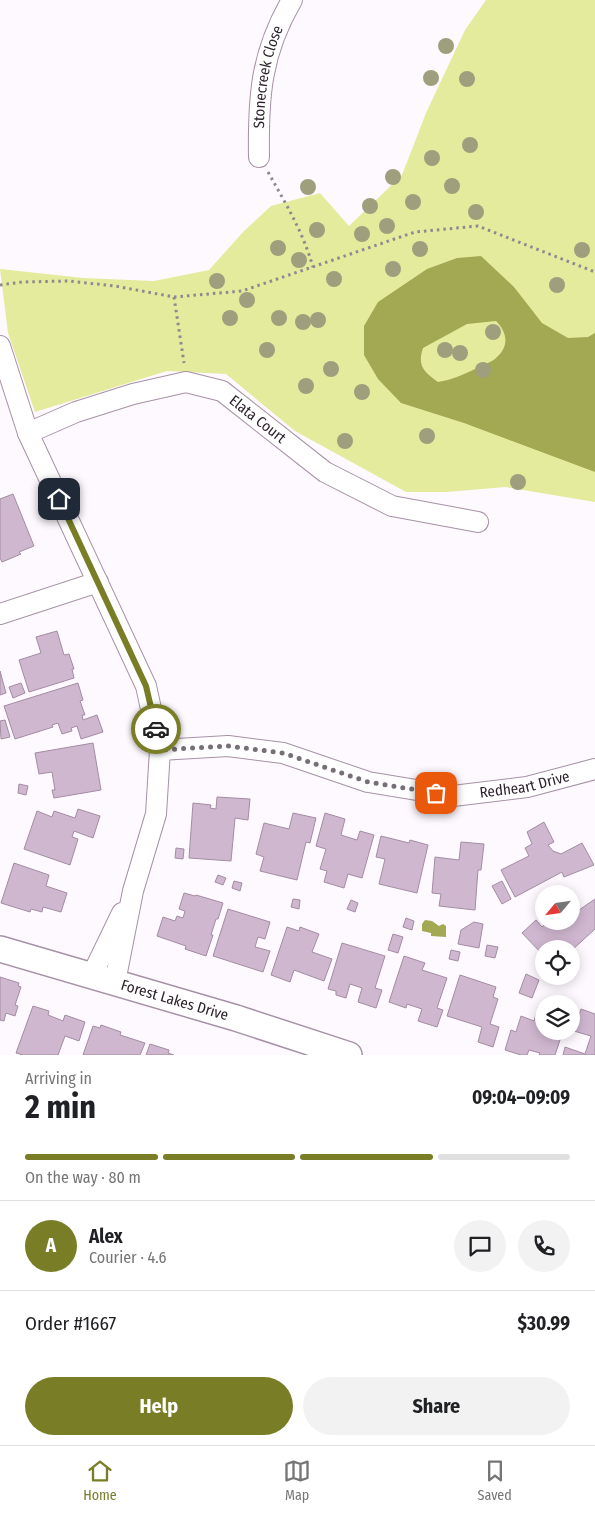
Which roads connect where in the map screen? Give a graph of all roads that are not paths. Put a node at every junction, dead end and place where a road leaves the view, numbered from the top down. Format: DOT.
graph roads {
  1 [pos="292,0"];
  2 [pos="259,157"];
  3 [pos="0,346"];
  4 [pos="28,433"];
  5 [pos="478,522"];
  6 [pos="98,582"];
  7 [pos="0,614"];
  8 [pos="160,750"];
  9 [pos="595,770"];
  10 [pos="133,891"];
  11 [pos="0,949"];
  12 [pos="92,975"];
  13 [pos="115,982"];
  14 [pos="348,1055"];
  1 -- 2 [label="street, Stonecreek Close"];
  3 -- 4 [label="street"];
  4 -- 5 [label="street, Elata Court"];
  4 -- 6 [label="street"];
  6 -- 7 [label="street"];
  6 -- 8 [label="street"];
  8 -- 9 [label="street, Redheart Drive"];
  8 -- 10 [label="street"];
  10 -- 12 [label="street"];
  10 -- 13 [label="street"];
  11 -- 12 [label="main road, Forest Lakes Drive"];
  12 -- 13 [label="main road, Forest Lakes Drive"];
  13 -- 14 [label="main road, Forest Lakes Drive"];
}
